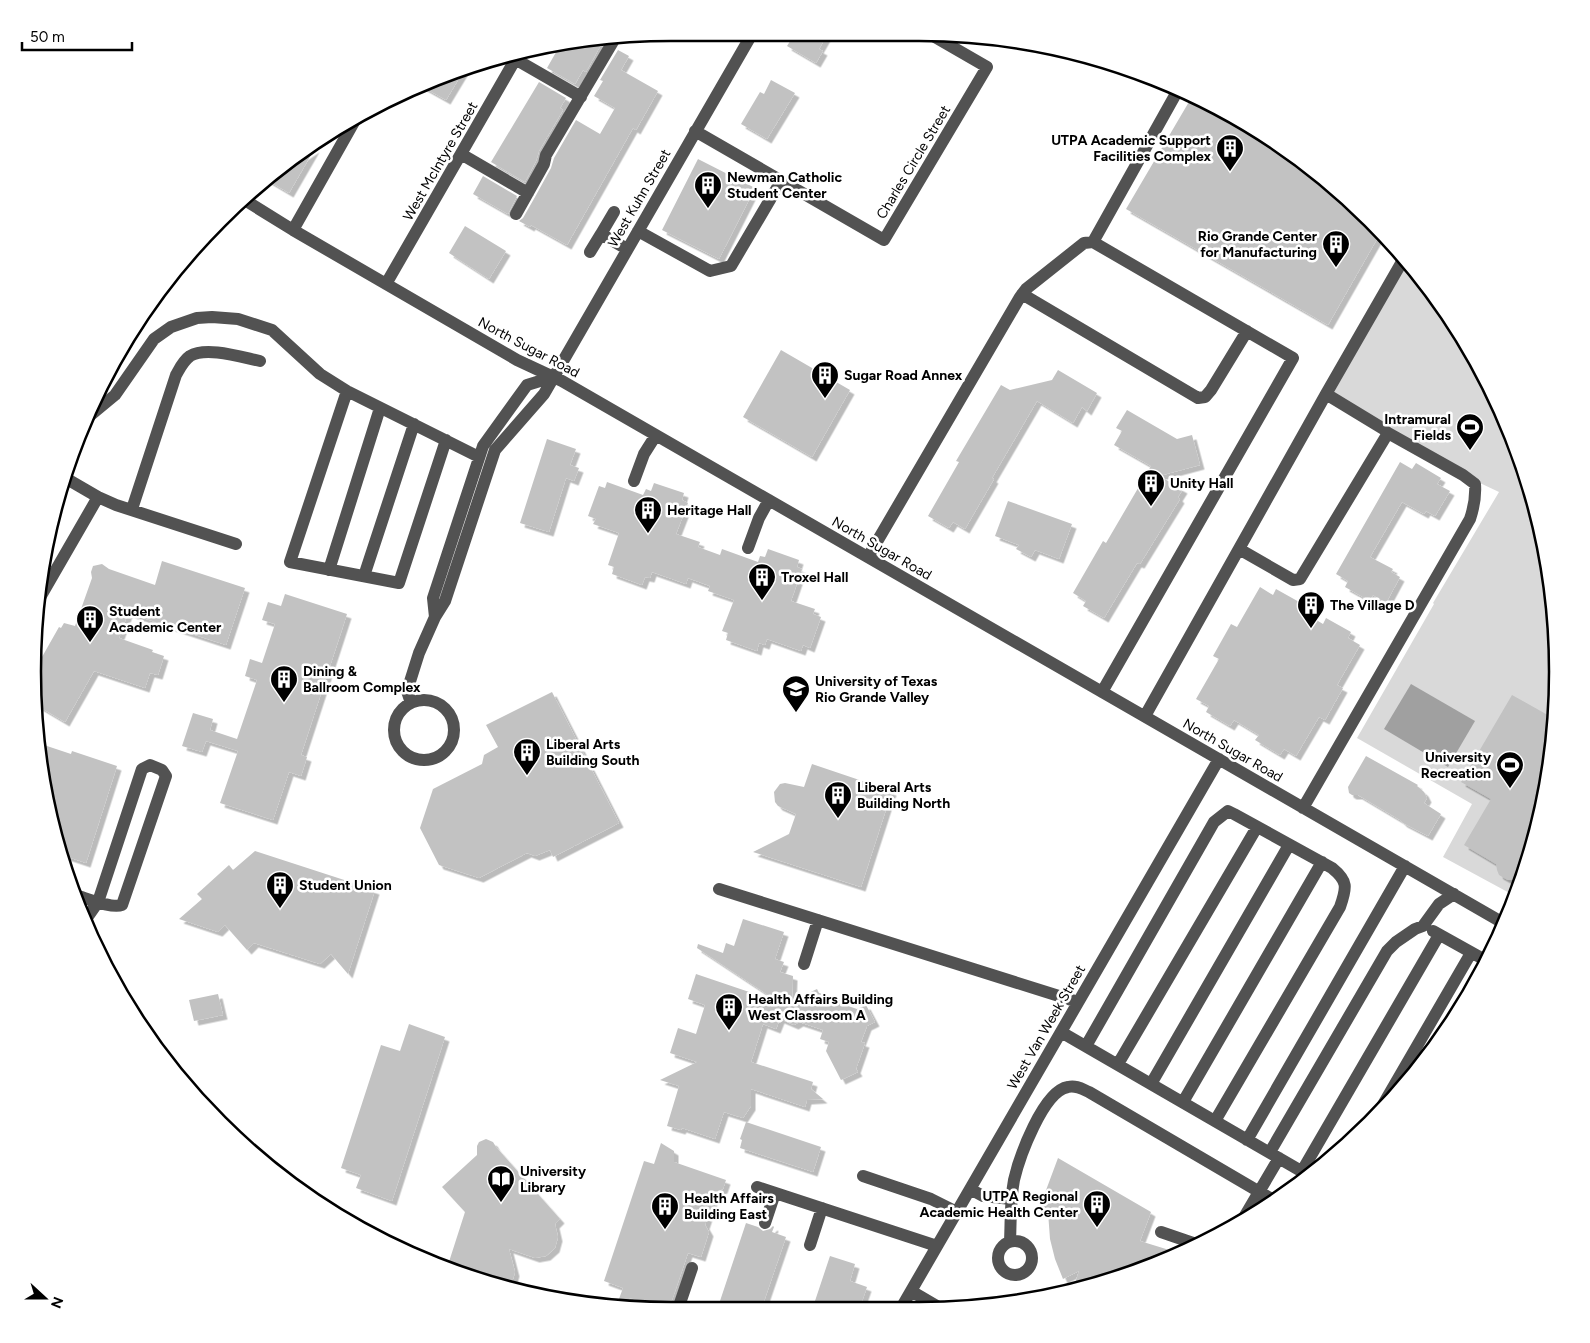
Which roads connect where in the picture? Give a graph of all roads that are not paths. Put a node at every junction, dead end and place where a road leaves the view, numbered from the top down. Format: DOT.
graph roads {
  1 [pos="748,41"];
  2 [pos="943,42"];
  3 [pos="611,45"];
  4 [pos="523,59"];
  5 [pos="512,62"];
  6 [pos="1175,96"];
  7 [pos="581,97"];
  8 [pos="350,130"];
  9 [pos="695,131"];
  10 [pos="461,154"];
  11 [pos="781,181"];
  12 [pos="528,193"];
  13 [pos="250,203"];
  14 [pos="614,212"];
  15 [pos="516,214"];
  16 [pos="293,230"];
  17 [pos="638,231"];
  18 [pos="601,234"];
  19 [pos="1093,242"];
  20 [pos="627,249"];
  21 [pos="590,252"];
  22 [pos="1400,265"];
  23 [pos="386,284"];
  24 [pos="1022,294"];
  25 [pos="1247,331"];
  26 [pos="260,361"];
  27 [pos="553,377"];
  28 [pos="347,391"];
  29 [pos="1326,394"];
  30 [pos="99,408"];
  31 [pos="380,408"];
  32 [pos="414,424"];
  33 [pos="1388,433"];
  34 [pos="656,435"];
  35 [pos="446,440"];
  36 [pos="491,445"];
  37 [pos="479,457"];
  38 [pos="634,481"];
  39 [pos="71,482"];
  40 [pos="98,498"];
  41 [pos="769,500"];
  42 [pos="132,509"];
  43 [pos="236,544"];
  44 [pos="748,548"];
  45 [pos="1239,549"];
  46 [pos="868,557"];
  47 [pos="329,570"];
  48 [pos="364,576"];
  49 [pos="48,584"];
  50 [pos="435,617"];
  51 [pos="1102,692"];
  52 [pos="411,703"];
  53 [pos="1145,716"];
  54 [pos="1219,759"];
  55 [pos="1303,808"];
  56 [pos="1257,827"];
  57 [pos="1289,845"];
  58 [pos="1322,862"];
  59 [pos="1405,866"];
  60 [pos="719,888"];
  61 [pos="1454,894"];
  62 [pos="83,897"];
  63 [pos="98,902"];
  64 [pos="90,914"];
  65 [pos="818,920"];
  66 [pos="1498,920"];
  67 [pos="1423,926"];
  68 [pos="1439,935"];
  69 [pos="1471,952"];
  70 [pos="1480,957"];
  71 [pos="804,964"];
  72 [pos="1078,1002"];
  73 [pos="1061,1032"];
  74 [pos="1086,1046"];
  75 [pos="1118,1064"];
  76 [pos="1396,1083"];
  77 [pos="1151,1084"];
  78 [pos="1183,1102"];
  79 [pos="1215,1121"];
  80 [pos="1247,1140"];
  81 [pos="1275,1155"];
  82 [pos="1309,1166"];
  83 [pos="1303,1172"];
  84 [pos="863,1176"];
  85 [pos="757,1187"];
  86 [pos="970,1189"];
  87 [pos="1260,1192"];
  88 [pos="775,1193"];
  89 [pos="1268,1197"];
  90 [pos="1011,1199"];
  91 [pos="1250,1207"];
  92 [pos="822,1208"];
  93 [pos="957,1212"];
  94 [pos="765,1223"];
  95 [pos="1161,1232"];
  96 [pos="1010,1241"];
  97 [pos="1188,1241"];
  98 [pos="810,1245"];
  99 [pos="937,1246"];
  100 [pos="692,1268"];
  101 [pos="911,1291"];
  102 [pos="929,1301"];
  103 [pos="680,1302"];
  104 [pos="905,1302"];
  1 -- 9 [label="street, West Kuhn Street"];
  2 -- 11 [label="street, Charles Circle Street"];
  3 -- 7 [label="street"];
  4 -- 7 [label="street"];
  5 -- 10 [label="street, West McIntyre Street"];
  6 -- 19 [label="street"];
  7 -- 12 [label="street"];
  8 -- 16 [label="street"];
  9 -- 11 [label="street, Charles Circle Street"];
  9 -- 17 [label="street, West Kuhn Street"];
  10 -- 12 [label="street"];
  10 -- 23 [label="street, West McIntyre Street"];
  11 -- 17 [label="street"];
  12 -- 15 [label="street"];
  13 -- 16 [label="street, North Sugar Road"];
  14 -- 18 [label="street"];
  16 -- 23 [label="street, North Sugar Road"];
  17 -- 20 [label="street, West Kuhn Street"];
  18 -- 20 [label="street"];
  18 -- 21 [label="street"];
  19 -- 24 [label="street"];
  19 -- 25 [label="street"];
  20 -- 27 [label="street, West Kuhn Street"];
  22 -- 29 [label="street"];
  23 -- 27 [label="street, North Sugar Road"];
  24 -- 25 [label="street"];
  24 -- 46 [label="street"];
  25 -- 51 [label="street"];
  26 -- 42 [label="street"];
  27 -- 34 [label="street, North Sugar Road"];
  27 -- 36 [label="street, West Kuhn Street"];
  27 -- 36 [label="street"];
  28 -- 30 [label="street"];
  28 -- 31 [label="street"];
  28 -- 47 [label="street"];
  29 -- 33 [label="street"];
  29 -- 45 [label="street"];
  31 -- 32 [label="street"];
  31 -- 47 [label="street"];
  32 -- 35 [label="street"];
  32 -- 48 [label="street"];
  33 -- 45 [label="street"];
  33 -- 55 [label="street"];
  34 -- 38 [label="street"];
  34 -- 41 [label="street, North Sugar Road"];
  35 -- 37 [label="street"];
  35 -- 48 [label="street"];
  36 -- 37 [label="street"];
  36 -- 50 [label="street"];
  37 -- 50 [label="street"];
  39 -- 40 [label="street"];
  40 -- 42 [label="street"];
  40 -- 49 [label="street"];
  41 -- 44 [label="street"];
  41 -- 46 [label="street, North Sugar Road"];
  42 -- 43 [label="street"];
  45 -- 53 [label="street"];
  46 -- 51 [label="street, North Sugar Road"];
  47 -- 48 [label="street"];
  50 -- 52 [label="street"];
  51 -- 53 [label="street, North Sugar Road"];
  52 -- 52 [label="street"];
  53 -- 54 [label="street, North Sugar Road"];
  54 -- 55 [label="street, North Sugar Road"];
  54 -- 72 [label="street, West Van Week Street"];
  55 -- 59 [label="street, North Sugar Road"];
  56 -- 57 [label="street"];
  56 -- 74 [label="street"];
  56 -- 75 [label="street"];
  57 -- 58 [label="street"];
  57 -- 77 [label="street"];
  58 -- 78 [label="street"];
  58 -- 79 [label="street"];
  59 -- 61 [label="street, North Sugar Road"];
  59 -- 80 [label="street"];
  60 -- 65 [label="street"];
  61 -- 66 [label="street, North Sugar Road"];
  61 -- 67 [label="street"];
  62 -- 63 [label="street"];
  63 -- 63 [label="street"];
  63 -- 64 [label="street"];
  65 -- 71 [label="street"];
  65 -- 72 [label="street"];
  67 -- 68 [label="street"];
  67 -- 81 [label="street"];
  68 -- 69 [label="street"];
  68 -- 82 [label="street"];
  69 -- 70 [label="street"];
  69 -- 76 [label="street"];
  72 -- 73 [label="street, West Van Week Street"];
  73 -- 74 [label="street"];
  73 -- 86 [label="street, West Van Week Street"];
  74 -- 75 [label="street"];
  75 -- 77 [label="street"];
  77 -- 78 [label="street"];
  78 -- 79 [label="street"];
  79 -- 80 [label="street"];
  80 -- 81 [label="street"];
  81 -- 83 [label="street"];
  81 -- 87 [label="street"];
  84 -- 93 [label="street"];
  85 -- 88 [label="street"];
  86 -- 90 [label="street"];
  86 -- 93 [label="street, West Van Week Street"];
  87 -- 89 [label="street"];
  87 -- 90 [label="street"];
  87 -- 91 [label="street"];
  88 -- 92 [label="street"];
  88 -- 94 [label="street"];
  90 -- 96 [label="street"];
  92 -- 98 [label="street"];
  92 -- 99 [label="street"];
  93 -- 99 [label="street, West Van Week Street"];
  95 -- 97 [label="street"];
  99 -- 101 [label="street, West Van Week Street"];
  100 -- 103 [label="street"];
  101 -- 102 [label="street"];
  101 -- 104 [label="street, West Van Week Street"];
}
